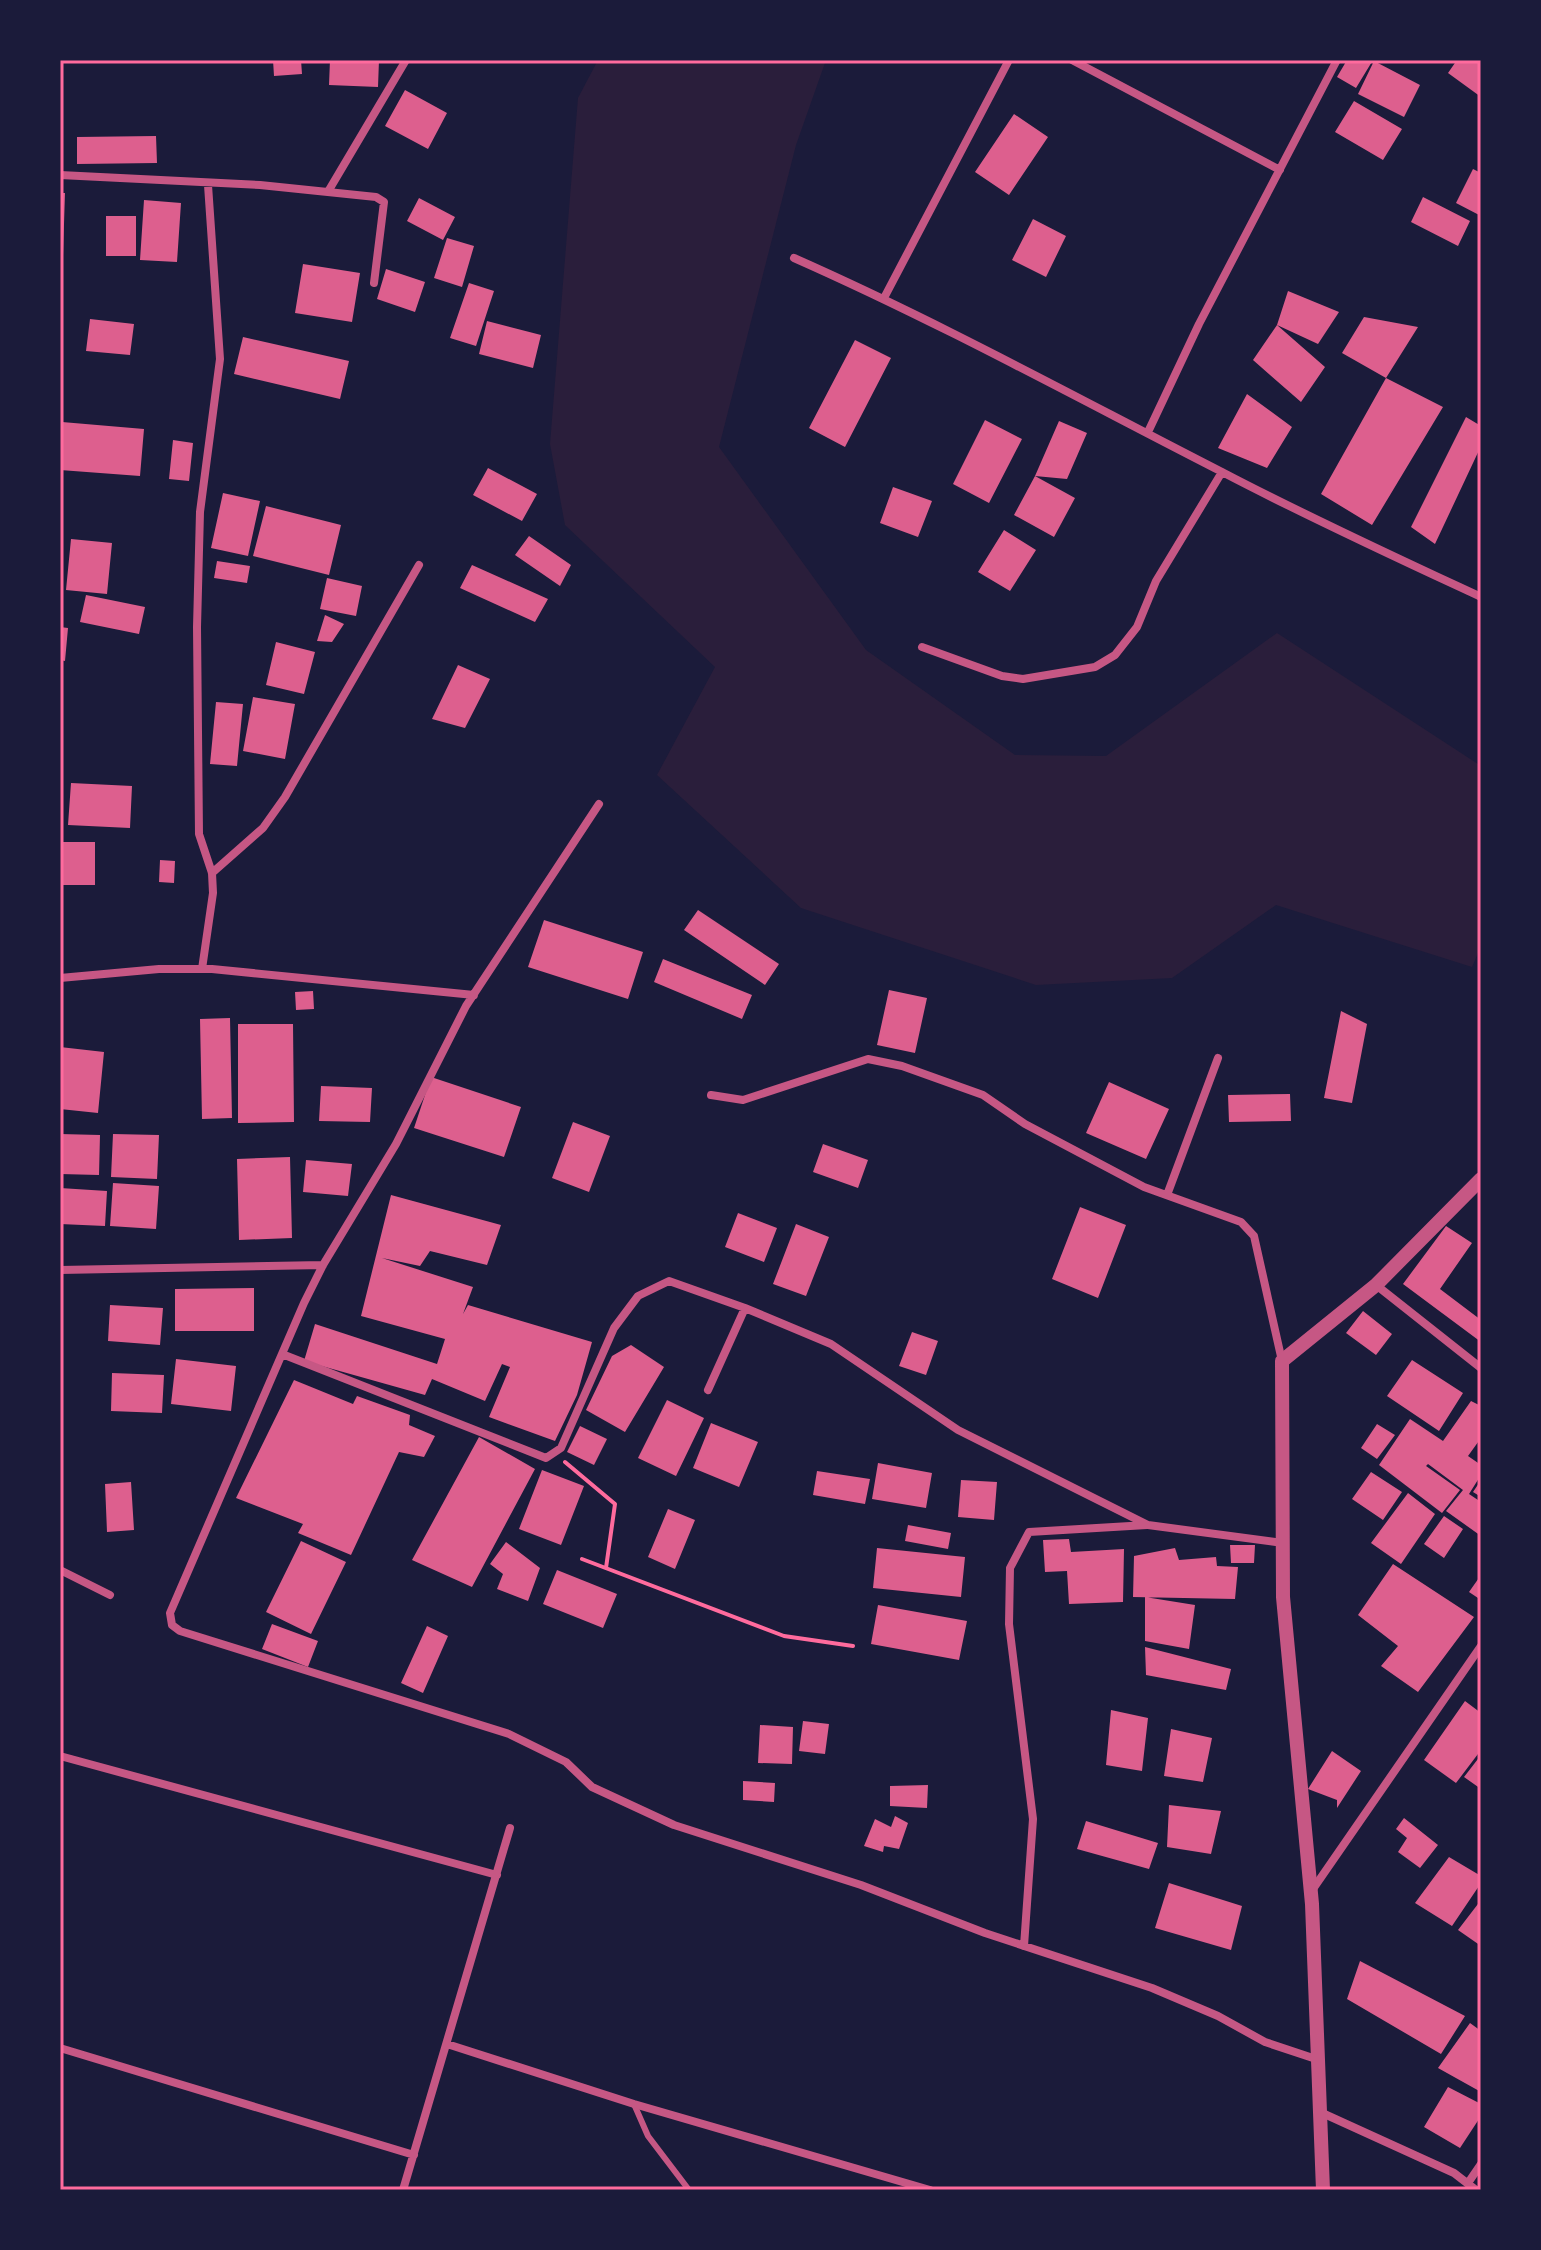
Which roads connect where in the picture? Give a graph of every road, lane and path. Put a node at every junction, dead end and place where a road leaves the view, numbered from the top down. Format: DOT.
graph roads {
  1 [pos="406,60"];
  2 [pos="1009,60"];
  3 [pos="1072,60"];
  4 [pos="1337,60"];
  5 [pos="1280,170"];
  6 [pos="60,175"];
  7 [pos="208,185"];
  8 [pos="329,190"];
  9 [pos="794,258"];
  10 [pos="374,283"];
  11 [pos="884,298"];
  12 [pos="1148,432"];
  13 [pos="1222,472"];
  14 [pos="419,565"];
  15 [pos="1481,597"];
  16 [pos="922,647"];
  17 [pos="599,804"];
  18 [pos="212,873"];
  19 [pos="202,969"];
  20 [pos="60,978"];
  21 [pos="474,995"];
  22 [pos="1218,1058"];
  23 [pos="711,1095"];
  24 [pos="1481,1179"];
  25 [pos="1167,1195"];
  26 [pos="323,1265"];
  27 [pos="60,1270"];
  28 [pos="1376,1285"];
  29 [pos="745,1308"];
  30 [pos="282,1354"];
  31 [pos="1282,1361"];
  32 [pos="1481,1368"];
  33 [pos="708,1390"];
  34 [pos="556,1454"];
  35 [pos="1148,1525"];
  36 [pos="1283,1543"];
  37 [pos="582,1559"];
  38 [pos="606,1568"];
  39 [pos="60,1570"];
  40 [pos="110,1595"];
  41 [pos="853,1646"];
  42 [pos="1481,1646"];
  43 [pos="60,1756"];
  44 [pos="510,1828"];
  45 [pos="497,1875"];
  46 [pos="1311,1892"];
  47 [pos="1024,1946"];
  48 [pos="447,2044"];
  49 [pos="60,2048"];
  50 [pos="1320,2060"];
  51 [pos="634,2104"];
  52 [pos="1320,2112"];
  53 [pos="414,2155"];
  54 [pos="1481,2164"];
  55 [pos="1468,2183"];
  56 [pos="403,2190"];
  57 [pos="689,2190"];
  58 [pos="930,2190"];
  59 [pos="1323,2190"];
  60 [pos="1476,2190"];
  1 -- 8 [label="street"];
  2 -- 11 [label="street"];
  3 -- 5 [label="street"];
  4 -- 5 [label="street"];
  5 -- 12 [label="street"];
  6 -- 7 [label="street"];
  7 -- 8 [label="street"];
  7 -- 18 [label="street"];
  8 -- 10 [label="street"];
  9 -- 11 [label="street"];
  11 -- 12 [label="street"];
  12 -- 13 [label="street"];
  13 -- 15 [label="street"];
  13 -- 16 [label="street"];
  14 -- 18 [label="street"];
  17 -- 21 [label="street"];
  18 -- 19 [label="street"];
  19 -- 20 [label="street"];
  19 -- 21 [label="street"];
  21 -- 26 [label="street"];
  22 -- 25 [label="street"];
  23 -- 25 [label="street"];
  24 -- 28 [label="street"];
  25 -- 31 [label="street"];
  26 -- 27 [label="street"];
  26 -- 30 [label="street"];
  28 -- 31 [label="street"];
  28 -- 32 [label="street"];
  29 -- 33 [label="street"];
  29 -- 34 [label="street"];
  29 -- 35 [label="street"];
  30 -- 34 [label="street"];
  30 -- 47 [label="street"];
  31 -- 36 [label="street"];
  34 -- 38 [label="path"];
  35 -- 36 [label="street"];
  35 -- 47 [label="street"];
  36 -- 46 [label="street"];
  37 -- 38 [label="path"];
  38 -- 41 [label="path"];
  39 -- 40 [label="street"];
  42 -- 46 [label="street"];
  43 -- 45 [label="street"];
  44 -- 45 [label="street"];
  45 -- 48 [label="street"];
  46 -- 50 [label="street"];
  47 -- 50 [label="street"];
  48 -- 51 [label="street"];
  48 -- 53 [label="street"];
  49 -- 53 [label="street"];
  50 -- 52 [label="street"];
  51 -- 57 [label="lane"];
  51 -- 58 [label="street"];
  52 -- 55 [label="street"];
  52 -- 59 [label="street"];
  53 -- 56 [label="street"];
  54 -- 55 [label="street"];
  55 -- 60 [label="street"];
}
